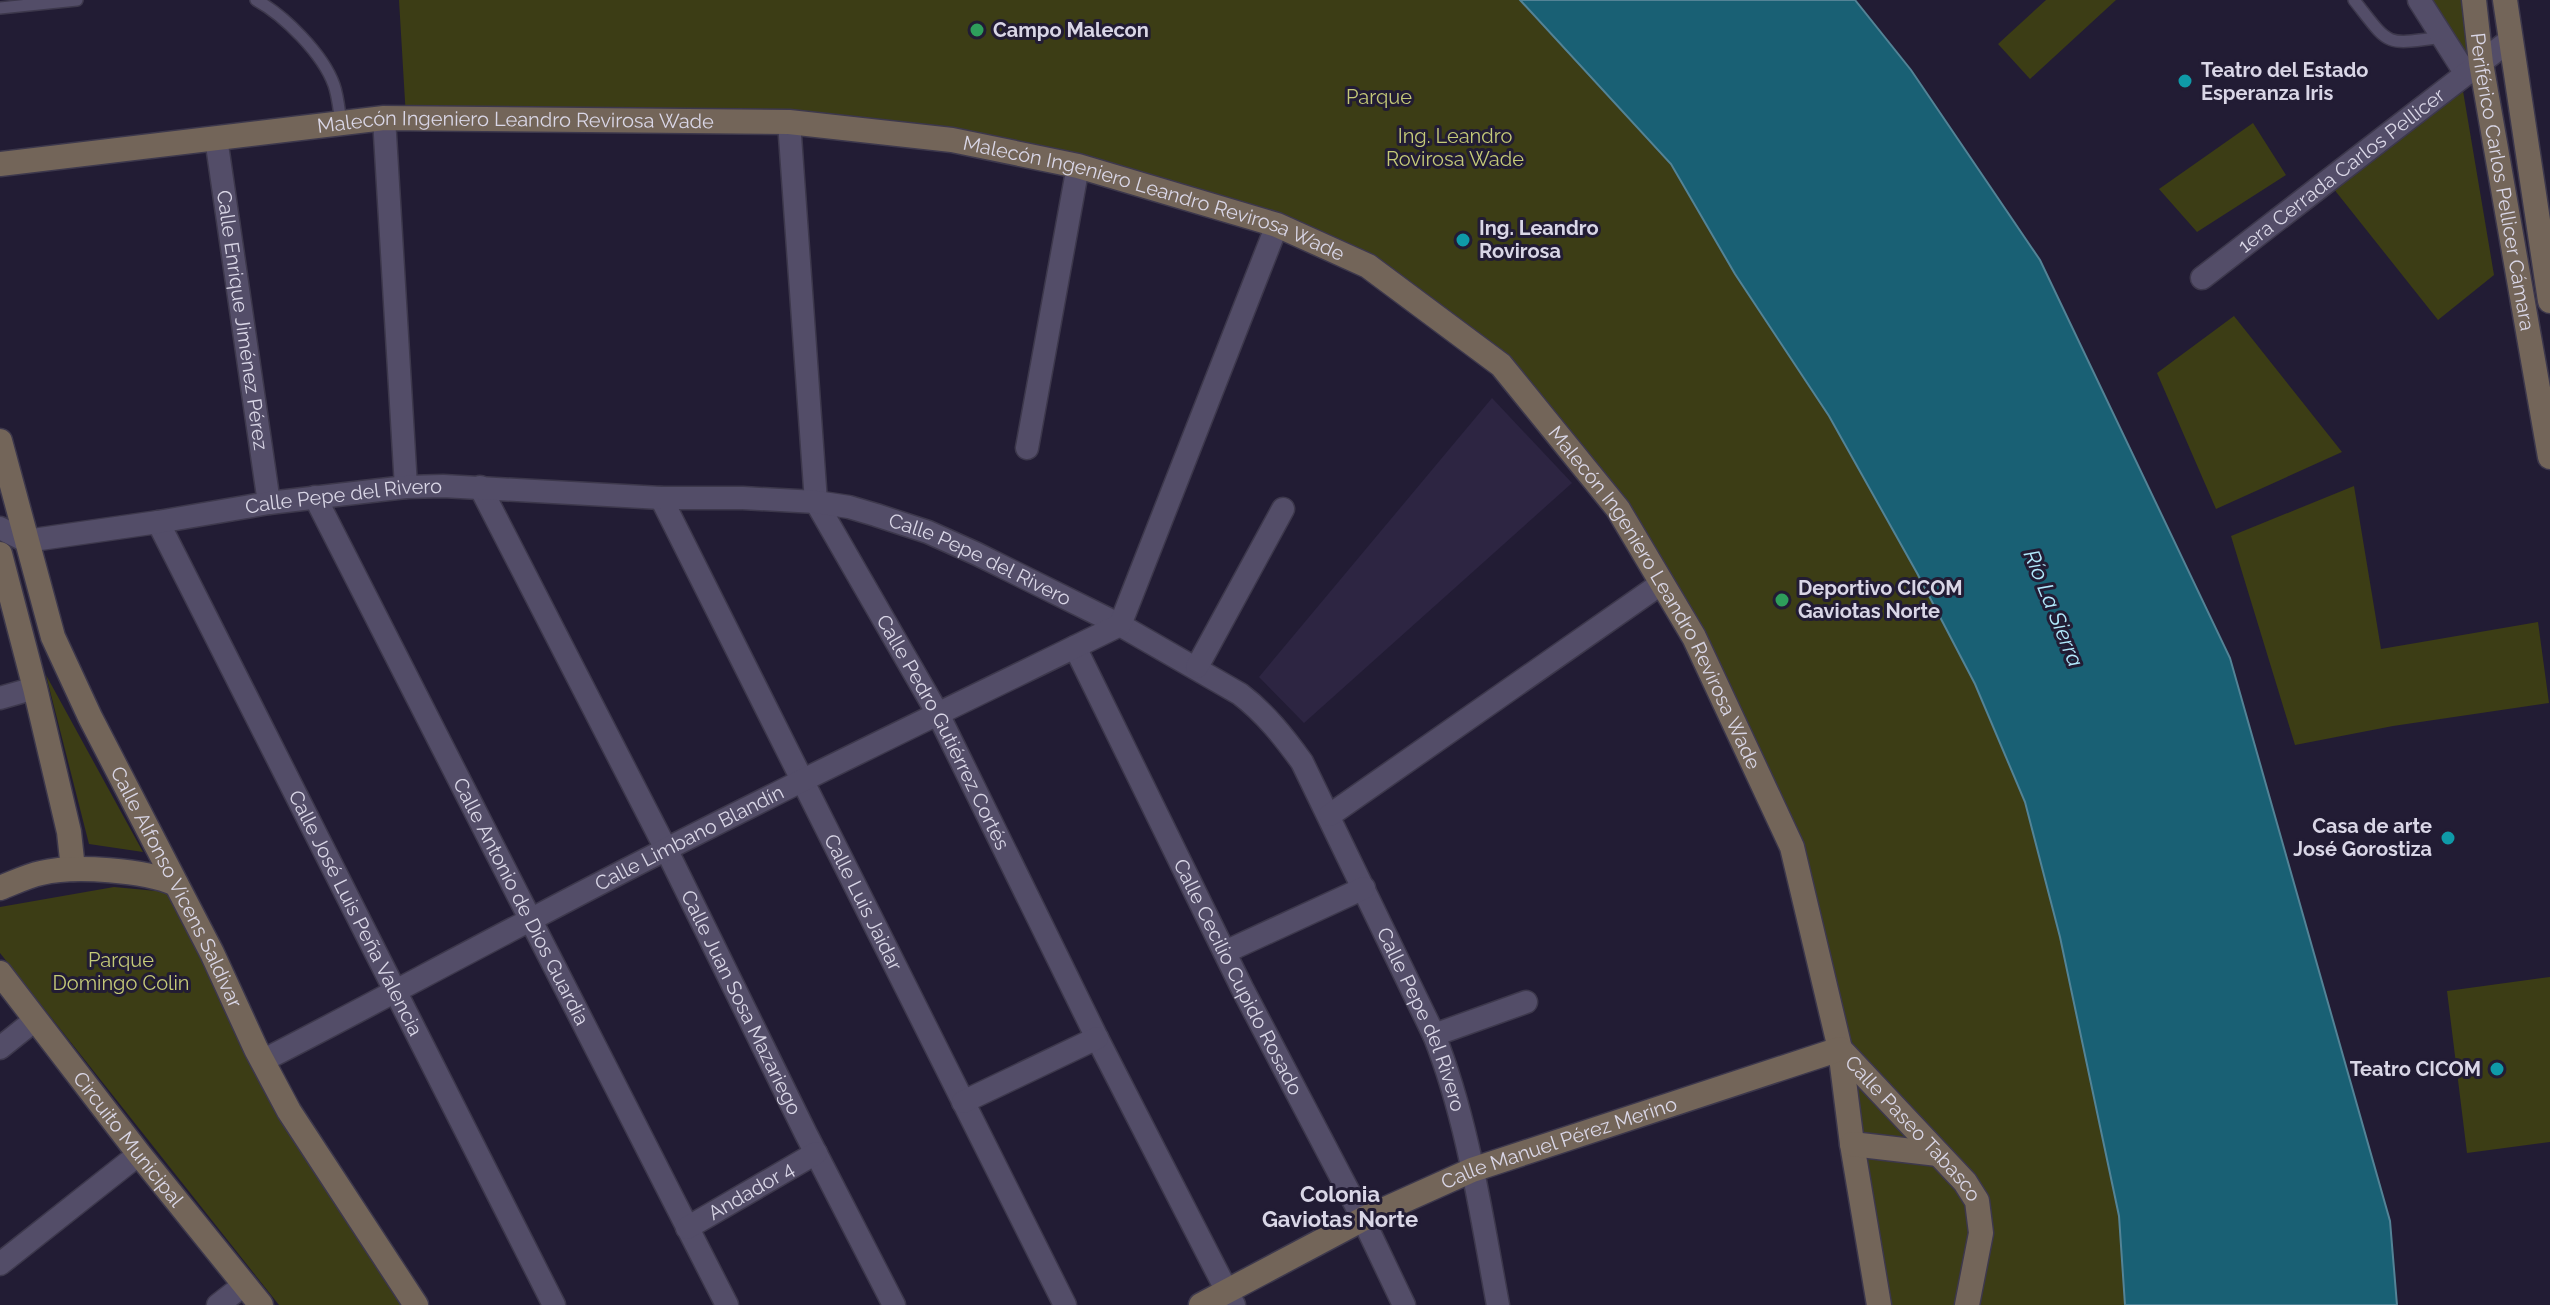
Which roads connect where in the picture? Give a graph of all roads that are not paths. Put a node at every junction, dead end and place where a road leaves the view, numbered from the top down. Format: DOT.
graph roads {
  1 [pos="77,0"];
  2 [pos="256,0"];
  3 [pos="2354,0"];
  4 [pos="2419,0"];
  5 [pos="2474,0"];
  6 [pos="2505,0"];
  7 [pos="0,8"];
  8 [pos="2443,37"];
  9 [pos="2510,40"];
  10 [pos="2474,68"];
  11 [pos="384,118"];
  12 [pos="789,122"];
  13 [pos="341,123"];
  14 [pos="216,138"];
  15 [pos="0,164"];
  16 [pos="1078,166"];
  17 [pos="1277,225"];
  18 [pos="2202,278"];
  19 [pos="2520,293"];
  20 [pos="2550,302"];
  21 [pos="0,441"];
  22 [pos="1027,448"];
  23 [pos="2550,457"];
  24 [pos="406,487"];
  25 [pos="480,487"];
  26 [pos="315,497"];
  27 [pos="661,498"];
  28 [pos="816,502"];
  29 [pos="269,503"];
  30 [pos="1283,509"];
  31 [pos="158,522"];
  32 [pos="0,528"];
  33 [pos="26,541"];
  34 [pos="0,554"];
  35 [pos="1662,583"];
  36 [pos="1120,625"];
  37 [pos="1075,647"];
  38 [pos="1197,667"];
  39 [pos="35,688"];
  40 [pos="0,698"];
  41 [pos="938,714"];
  42 [pos="802,781"];
  43 [pos="1330,815"];
  44 [pos="667,851"];
  45 [pos="0,868"];
  46 [pos="73,869"];
  47 [pos="41,873"];
  48 [pos="176,884"];
  49 [pos="0,888"];
  50 [pos="1364,888"];
  51 [pos="530,919"];
  52 [pos="1225,952"];
  53 [pos="0,973"];
  54 [pos="397,992"];
  55 [pos="1526,1002"];
  56 [pos="35,1020"];
  57 [pos="1434,1035"];
  58 [pos="1097,1038"];
  59 [pos="0,1048"];
  60 [pos="1840,1049"];
  61 [pos="262,1061"];
  62 [pos="963,1102"];
  63 [pos="1852,1144"];
  64 [pos="816,1153"];
  65 [pos="139,1154"];
  66 [pos="1938,1154"];
  67 [pos="1472,1170"];
  68 [pos="1363,1219"];
  69 [pos="687,1228"];
  70 [pos="0,1264"];
  71 [pos="245,1284"];
  72 [pos="1231,1298"];
  73 [pos="218,1305"];
  74 [pos="261,1305"];
  75 [pos="416,1305"];
  76 [pos="554,1305"];
  77 [pos="727,1305"];
  78 [pos="894,1305"];
  79 [pos="1065,1305"];
  80 [pos="1201,1305"];
  81 [pos="1404,1305"];
  82 [pos="1498,1305"];
  83 [pos="1879,1305"];
  84 [pos="1967,1305"];
  1 -- 7 [label="lane"];
  2 -- 13 [label="lane"];
  3 -- 8 [label="lane"];
  4 -- 8 [label="street"];
  5 -- 10 [label="main road, Periférico Carlos Pellicer Cámara"];
  6 -- 9 [label="main road, Periférico Carlos Pellicer Cámara"];
  8 -- 10 [label="street"];
  9 -- 10 [label="street, 1era Cerrada Carlos Pellicer"];
  9 -- 20 [label="main road, Periférico Carlos Pellicer Cámara"];
  10 -- 18 [label="street, 1era Cerrada Carlos Pellicer"];
  10 -- 19 [label="main road, Periférico Carlos Pellicer Cámara"];
  11 -- 12 [label="main road, Malecón Ingeniero Leandro Revirosa Wade"];
  11 -- 13 [label="main road, Malecón Ingeniero Leandro Revirosa Wade"];
  11 -- 24 [label="street"];
  12 -- 16 [label="main road, Malecón Ingeniero Leandro Revirosa Wade"];
  12 -- 28 [label="street, Calle Pedro Gutiérrez Cortés"];
  13 -- 14 [label="main road, Malecón Ingeniero Leandro Revirosa Wade"];
  14 -- 15 [label="main road, Malecón Ingeniero Leandro Revirosa Wade"];
  14 -- 29 [label="street, Calle Enrique Jiménez Pérez"];
  16 -- 17 [label="main road, Malecón Ingeniero Leandro Revirosa Wade"];
  16 -- 22 [label="street"];
  17 -- 35 [label="main road, Malecón Ingeniero Leandro Revirosa Wade"];
  17 -- 36 [label="street"];
  19 -- 20 [label="street"];
  19 -- 23 [label="main road, Periférico Carlos Pellicer Cámara"];
  21 -- 33 [label="main road, Calle Alfonso Vicens Saldivar"];
  24 -- 25 [label="street, Calle Pepe del Rivero"];
  24 -- 26 [label="street, Calle Pepe del Rivero"];
  25 -- 27 [label="street, Calle Pepe del Rivero"];
  25 -- 44 [label="street, Calle Juan Sosa Mazariego"];
  26 -- 29 [label="street, Calle Pepe del Rivero"];
  26 -- 51 [label="street, Calle Antonio de Dios Guardia"];
  27 -- 28 [label="street, Calle Pepe del Rivero"];
  27 -- 42 [label="street, Calle Luis Jaidar"];
  28 -- 36 [label="street, Calle Pepe del Rivero"];
  28 -- 41 [label="street, Calle Pedro Gutiérrez Cortés"];
  29 -- 31 [label="street, Calle Pepe del Rivero"];
  30 -- 38 [label="street"];
  31 -- 33 [label="street, Calle Pepe del Rivero"];
  31 -- 54 [label="street, Calle José Luis Peña Valencia"];
  32 -- 33 [label="street"];
  33 -- 48 [label="main road, Calle Alfonso Vicens Saldivar"];
  34 -- 39 [label="main road"];
  35 -- 43 [label="street"];
  35 -- 60 [label="main road, Malecón Ingeniero Leandro Revirosa Wade"];
  36 -- 37 [label="street, Calle Limbano Blandín"];
  36 -- 38 [label="street, Calle Pepe del Rivero"];
  37 -- 41 [label="street, Calle Limbano Blandín"];
  37 -- 52 [label="street, Calle Cecilio Cupido Rosado"];
  38 -- 43 [label="street, Calle Pepe del Rivero"];
  39 -- 40 [label="street"];
  39 -- 46 [label="main road"];
  41 -- 42 [label="street, Calle Limbano Blandín"];
  41 -- 58 [label="street, Calle Pedro Gutiérrez Cortés"];
  42 -- 44 [label="street, Calle Limbano Blandín"];
  42 -- 62 [label="street, Calle Luis Jaidar"];
  43 -- 50 [label="street, Calle Pepe del Rivero"];
  44 -- 51 [label="street, Calle Limbano Blandín"];
  44 -- 64 [label="street, Calle Juan Sosa Mazariego"];
  45 -- 47 [label="main road"];
  46 -- 47 [label="main road"];
  46 -- 48 [label="main road"];
  47 -- 49 [label="main road"];
  48 -- 61 [label="main road, Calle Alfonso Vicens Saldivar"];
  50 -- 52 [label="street"];
  50 -- 57 [label="street, Calle Pepe del Rivero"];
  51 -- 54 [label="street, Calle Limbano Blandín"];
  51 -- 69 [label="street, Calle Antonio de Dios Guardia"];
  52 -- 68 [label="street, Calle Cecilio Cupido Rosado"];
  53 -- 56 [label="main road, Circuito Municipal"];
  54 -- 61 [label="street, Calle Limbano Blandín"];
  54 -- 76 [label="street, Calle José Luis Peña Valencia"];
  55 -- 57 [label="street"];
  56 -- 59 [label="street"];
  56 -- 65 [label="main road, Circuito Municipal"];
  57 -- 67 [label="street, Calle Pepe del Rivero"];
  58 -- 62 [label="street"];
  58 -- 72 [label="street, Calle Pedro Gutiérrez Cortés"];
  60 -- 63 [label="main road, Malecón Ingeniero Leandro Revirosa Wade"];
  60 -- 66 [label="main road, Calle Paseo Tabasco"];
  60 -- 67 [label="main road, Calle Manuel Pérez Merino"];
  61 -- 75 [label="main road, Calle Alfonso Vicens Saldivar"];
  62 -- 79 [label="street, Calle Luis Jaidar"];
  63 -- 66 [label="main road"];
  63 -- 83 [label="main road, Malecón Ingeniero Leandro Revirosa Wade"];
  64 -- 69 [label="street, Andador 4"];
  64 -- 78 [label="street, Calle Juan Sosa Mazariego"];
  65 -- 70 [label="street"];
  65 -- 71 [label="main road, Circuito Municipal"];
  66 -- 84 [label="main road, Calle Paseo Tabasco"];
  67 -- 68 [label="main road, Calle Manuel Pérez Merino"];
  67 -- 82 [label="street, Calle Pepe del Rivero"];
  68 -- 72 [label="main road, Calle Manuel Pérez Merino"];
  68 -- 81 [label="street, Calle Cecilio Cupido Rosado"];
  69 -- 77 [label="street, Calle Antonio de Dios Guardia"];
  71 -- 73 [label="street"];
  71 -- 74 [label="main road, Circuito Municipal"];
  72 -- 80 [label="main road, Calle Manuel Pérez Merino"];
}
